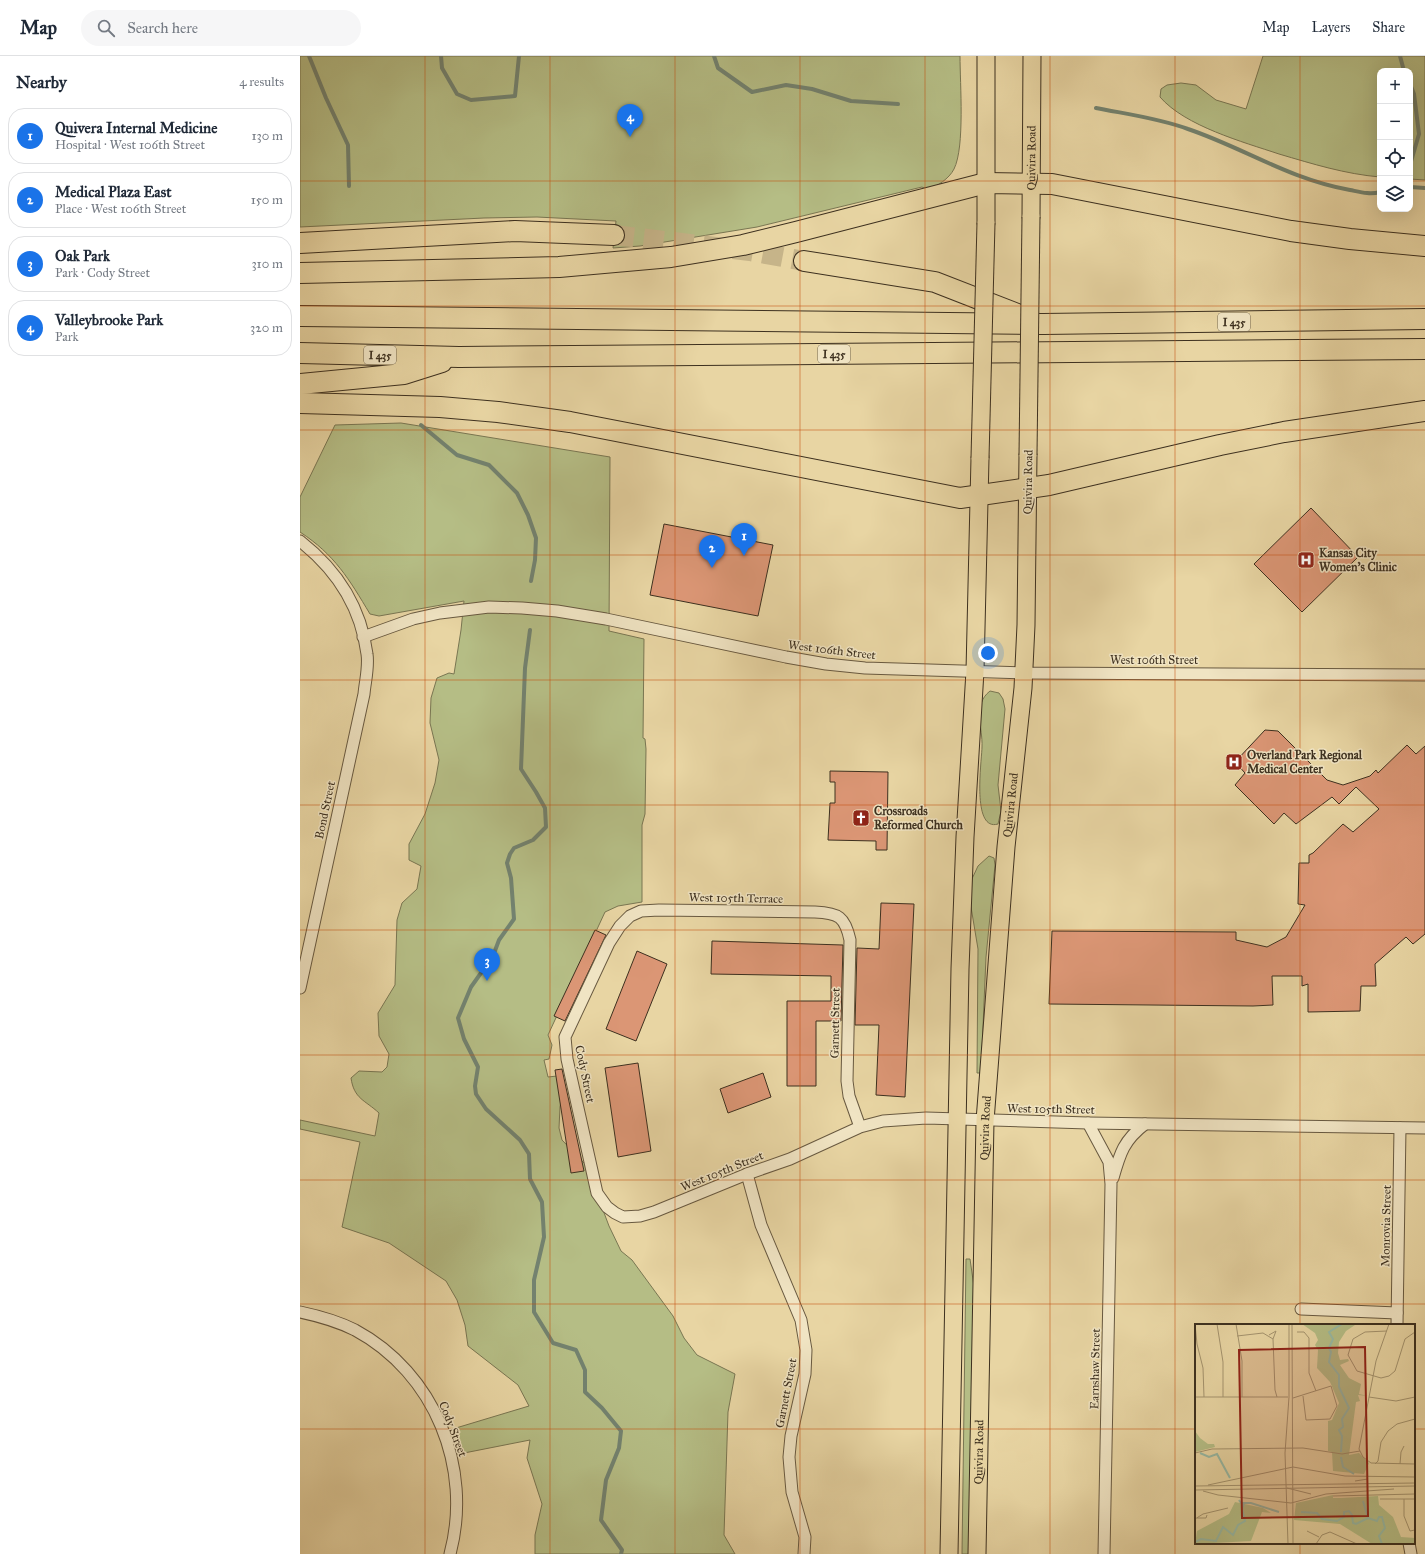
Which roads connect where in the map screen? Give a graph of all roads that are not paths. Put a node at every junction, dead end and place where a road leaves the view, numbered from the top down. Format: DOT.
graph roads {
  1 [pos="986,56"];
  2 [pos="1032,56"];
  3 [pos="986,183"];
  4 [pos="1031,184"];
  5 [pos="614,235"];
  6 [pos="300,243"];
  7 [pos="1425,246"];
  8 [pos="804,261"];
  9 [pos="301,273"];
  10 [pos="300,316"];
  11 [pos="1425,319"];
  12 [pos="1043,324"];
  13 [pos="1425,349"];
  14 [pos="300,353"];
  15 [pos="460,357"];
  16 [pos="300,384"];
  17 [pos="300,403"];
  18 [pos="1425,411"];
  19 [pos="1028,488"];
  20 [pos="980,495"];
  21 [pos="300,541"];
  22 [pos="363,637"];
  23 [pos="975,671"];
  24 [pos="1024,672"];
  25 [pos="1425,675"];
  26 [pos="630,916"];
  27 [pos="842,918"];
  28 [pos="300,988"];
  29 [pos="956,1119"];
  30 [pos="985,1121"];
  31 [pos="1088,1123"];
  32 [pos="1145,1124"];
  33 [pos="860,1127"];
  34 [pos="1400,1128"];
  35 [pos="1425,1128"];
  36 [pos="747,1174"];
  37 [pos="1111,1184"];
  38 [pos="623,1216"];
  39 [pos="1301,1309"];
  40 [pos="300,1312"];
  41 [pos="1397,1312"];
  42 [pos="1397,1324"];
  43 [pos="1409,1544"];
  44 [pos="450,1554"];
  45 [pos="804,1554"];
  46 [pos="949,1554"];
  47 [pos="977,1554"];
  48 [pos="1104,1554"];
  49 [pos="1411,1554"];
  1 -- 3 [label="main road"];
  2 -- 4 [label="main road, Quivira Road"];
  3 -- 4 [label="highway"];
  3 -- 9 [label="highway"];
  3 -- 20 [label="main road, bridge"];
  4 -- 7 [label="highway"];
  4 -- 19 [label="main road, Quivira Road, bridge"];
  5 -- 6 [label="highway"];
  8 -- 12 [label="highway"];
  10 -- 12 [label="highway, I 435"];
  11 -- 12 [label="highway, I 435"];
  13 -- 15 [label="highway, I 435"];
  14 -- 15 [label="highway, I 435"];
  15 -- 16 [label="highway"];
  17 -- 20 [label="highway"];
  18 -- 19 [label="highway"];
  19 -- 20 [label="highway"];
  19 -- 24 [label="main road, Quivira Road"];
  20 -- 23 [label="main road"];
  21 -- 22 [label="street"];
  22 -- 23 [label="street, West 106th Street"];
  22 -- 28 [label="street, Bond Street"];
  23 -- 24 [label="street, West 106th Street"];
  23 -- 29 [label="main road"];
  24 -- 25 [label="street, West 106th Street"];
  24 -- 30 [label="main road, Quivira Road"];
  26 -- 27 [label="street, West 105th Terrace"];
  26 -- 38 [label="street, Cody Street"];
  27 -- 33 [label="street, Garnett Street"];
  29 -- 30 [label="street, West 105th Street"];
  29 -- 33 [label="street, West 105th Street"];
  29 -- 46 [label="main road"];
  30 -- 31 [label="street, West 105th Street"];
  30 -- 47 [label="main road, Quivira Road"];
  31 -- 32 [label="street, West 105th Street"];
  31 -- 37 [label="street, Earnshaw Street"];
  32 -- 34 [label="street, West 105th Street"];
  32 -- 37 [label="street, Earnshaw Street"];
  33 -- 36 [label="street, West 105th Street"];
  34 -- 35 [label="street, West 105th Street"];
  34 -- 41 [label="street, Monrovia Street"];
  36 -- 38 [label="street, West 105th Street"];
  36 -- 45 [label="street, Garnett Street"];
  37 -- 48 [label="street, Earnshaw Street"];
  39 -- 41 [label="street"];
  40 -- 44 [label="street, Cody Street"];
  41 -- 42 [label="street, Monrovia Street"];
  43 -- 49 [label="street"];
}
